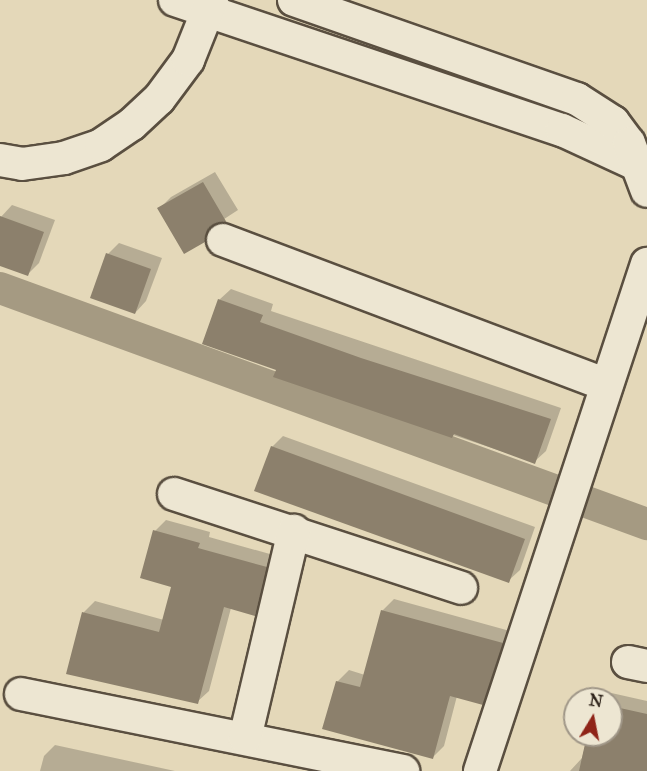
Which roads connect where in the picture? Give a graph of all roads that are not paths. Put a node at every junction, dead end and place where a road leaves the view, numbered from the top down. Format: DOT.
graph roads {
  1 [pos="176,0"];
  2 [pos="294,0"];
  3 [pos="209,6"];
  4 [pos="0,160"];
  5 [pos="644,179"];
  6 [pos="224,240"];
  7 [pos="644,283"];
  8 [pos="607,385"];
  9 [pos="174,494"];
  10 [pos="294,531"];
  11 [pos="461,588"];
  12 [pos="21,694"];
  13 [pos="245,738"];
  14 [pos="403,771"];
  15 [pos="480,771"];
  1 -- 3 [label="street"];
  2 -- 5 [label="street"];
  3 -- 4 [label="street"];
  3 -- 5 [label="street"];
  6 -- 8 [label="street"];
  7 -- 8 [label="street"];
  8 -- 15 [label="street"];
  9 -- 10 [label="street"];
  10 -- 11 [label="street"];
  10 -- 13 [label="street"];
  12 -- 13 [label="street"];
  13 -- 14 [label="street"];
}
